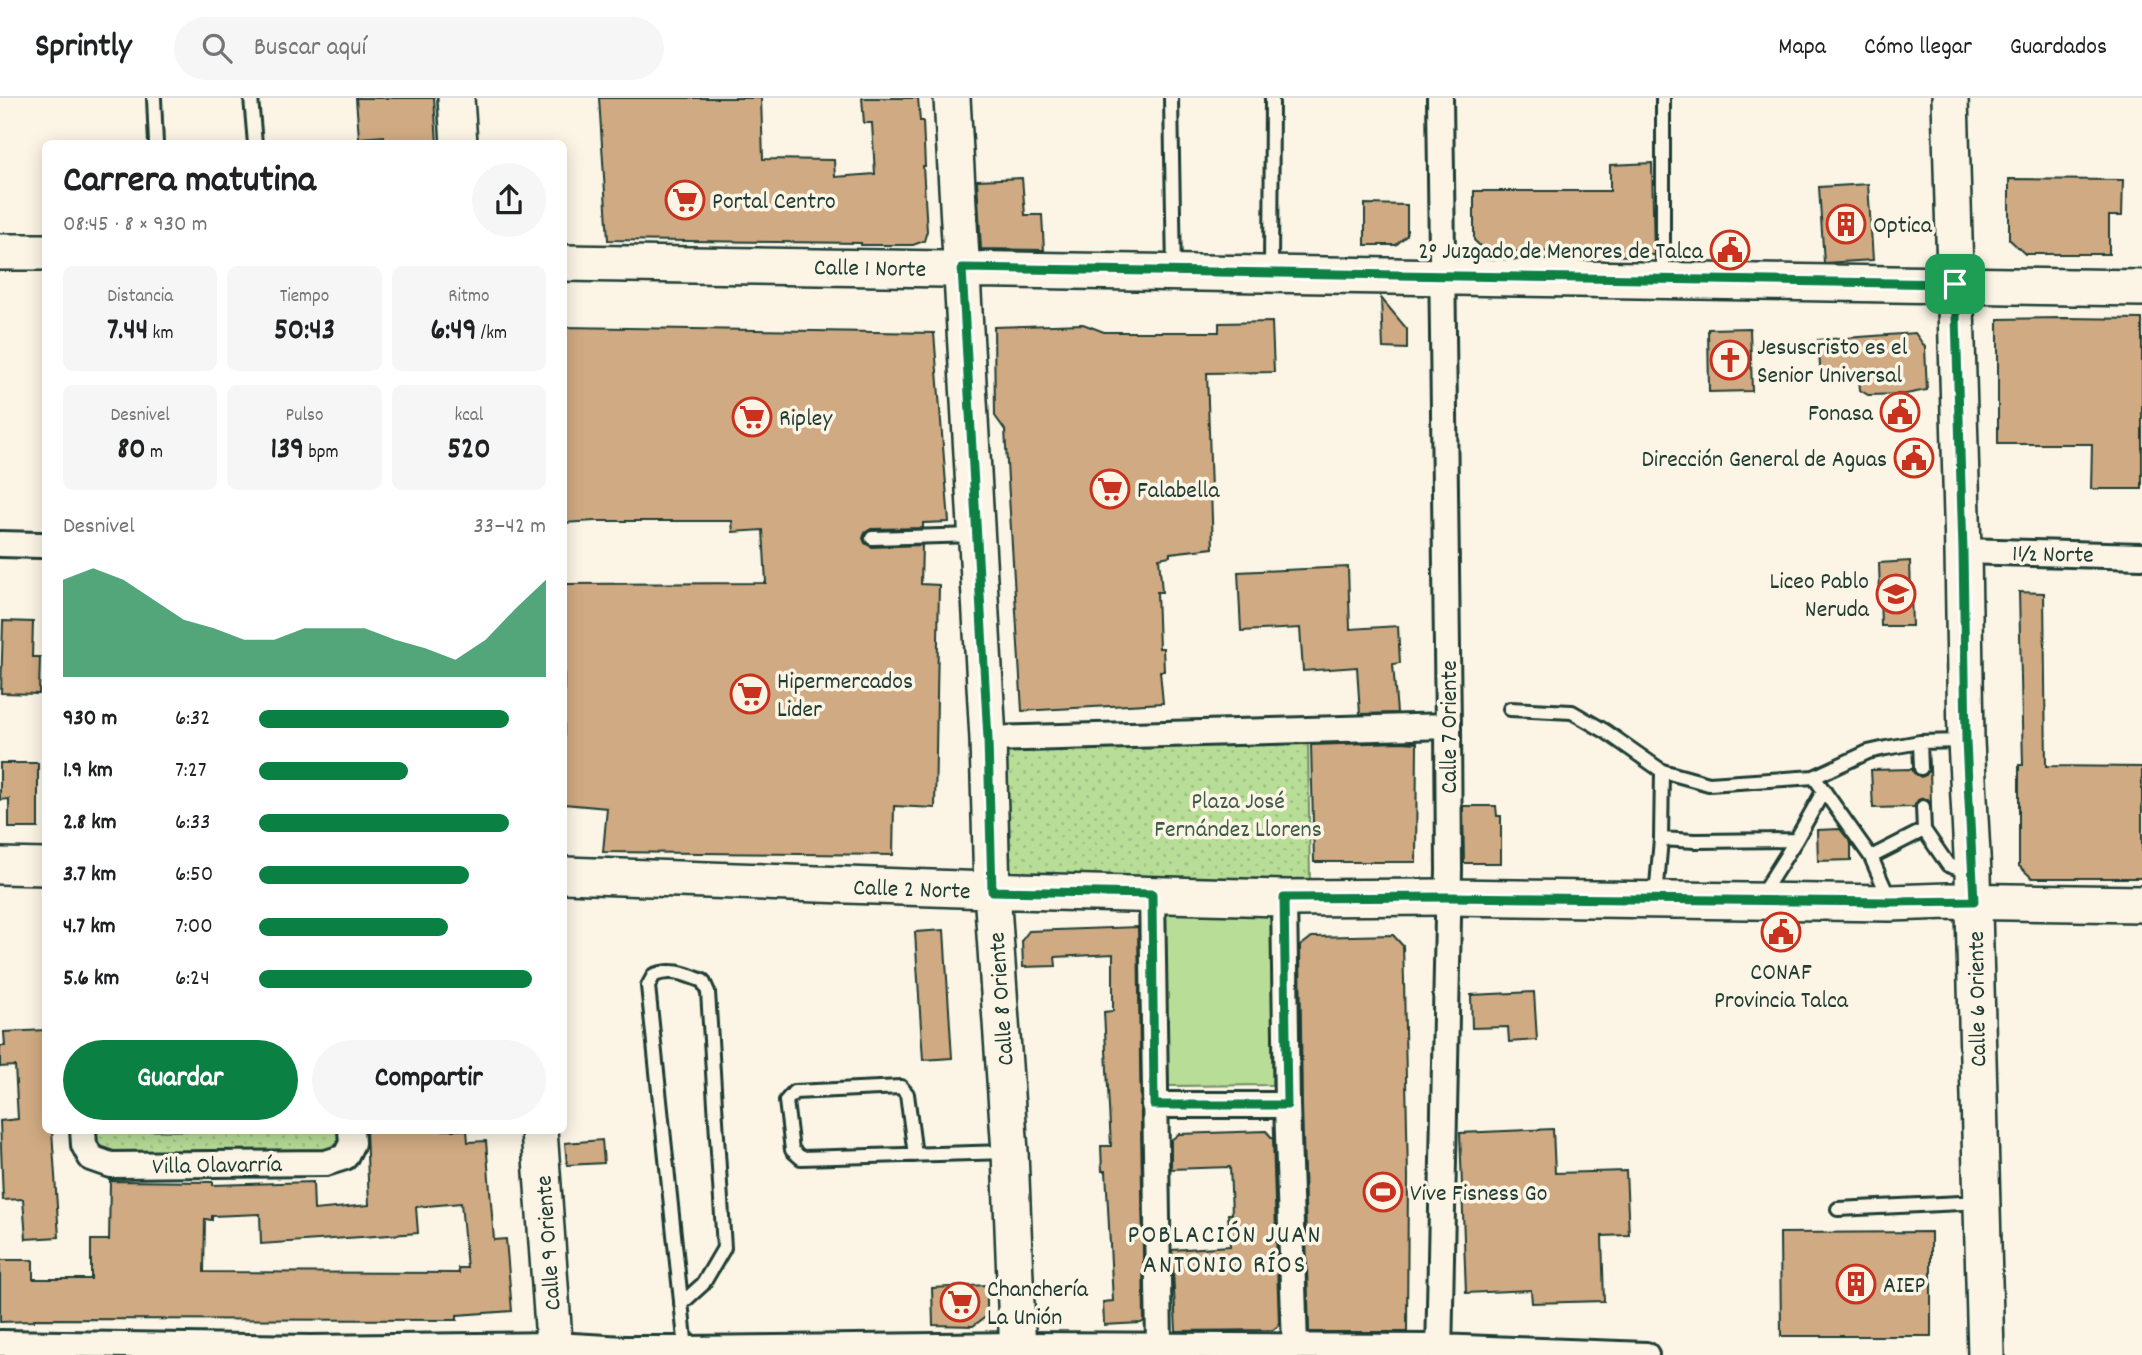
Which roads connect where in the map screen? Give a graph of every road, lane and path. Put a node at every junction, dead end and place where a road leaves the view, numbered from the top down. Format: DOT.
graph roads {
  1 [pos="154,98"];
  2 [pos="251,98"];
  3 [pos="456,98"];
  4 [pos="952,98"];
  5 [pos="1171,98"];
  6 [pos="1272,98"];
  7 [pos="1440,98"];
  8 [pos="1663,98"];
  9 [pos="1950,98"];
  10 [pos="156,140"];
  11 [pos="254,140"];
  12 [pos="459,140"];
  13 [pos="0,251"];
  14 [pos="42,253"];
  15 [pos="567,262"];
  16 [pos="962,268"];
  17 [pos="1174,271"];
  18 [pos="1271,273"];
  19 [pos="1441,276"];
  20 [pos="1663,280"];
  21 [pos="1955,284"];
  22 [pos="2142,288"];
  23 [pos="976,535"];
  24 [pos="872,538"];
  25 [pos="0,544"];
  26 [pos="40,545"];
  27 [pos="1963,551"];
  28 [pos="2142,556"];
  29 [pos="1510,709"];
  30 [pos="1448,726"];
  31 [pos="988,739"];
  32 [pos="1966,741"];
  33 [pos="1920,742"];
  34 [pos="1921,768"];
  35 [pos="1662,771"];
  36 [pos="1814,777"];
  37 [pos="1824,790"];
  38 [pos="1923,807"];
  39 [pos="1924,830"];
  40 [pos="1661,839"];
  41 [pos="1796,840"];
  42 [pos="1871,857"];
  43 [pos="0,866"];
  44 [pos="42,867"];
  45 [pos="567,875"];
  46 [pos="1973,887"];
  47 [pos="992,891"];
  48 [pos="1152,894"];
  49 [pos="1448,897"];
  50 [pos="1284,898"];
  51 [pos="1656,899"];
  52 [pos="1758,900"];
  53 [pos="1890,902"];
  54 [pos="2142,904"];
  55 [pos="1154,1105"];
  56 [pos="1287,1105"];
  57 [pos="83,1134"];
  58 [pos="351,1134"];
  59 [pos="539,1134"];
  60 [pos="1010,1152"];
  61 [pos="915,1155"];
  62 [pos="1981,1202"];
  63 [pos="1838,1209"];
  64 [pos="681,1304"];
  65 [pos="0,1343"];
  66 [pos="1159,1346"];
  67 [pos="1295,1346"];
  68 [pos="686,1349"];
  69 [pos="77,1350"];
  70 [pos="555,1350"];
  71 [pos="1017,1350"];
  72 [pos="195,1351"];
  73 [pos="1438,1351"];
  74 [pos="311,1352"];
  75 [pos="625,1352"];
  76 [pos="1646,1355"];
  77 [pos="1986,1355"];
  1 -- 10 [label="lane"];
  2 -- 11 [label="lane"];
  3 -- 12 [label="main road"];
  4 -- 16 [label="main road, Calle 8 Oriente"];
  5 -- 17 [label="lane"];
  6 -- 18 [label="lane"];
  7 -- 19 [label="street, Calle 7 Oriente"];
  8 -- 20 [label="lane"];
  9 -- 21 [label="main road, Calle 6 Oriente"];
  13 -- 14 [label="main road"];
  15 -- 16 [label="main road, Calle 1 Norte"];
  16 -- 17 [label="main road, Calle 1 Norte"];
  16 -- 23 [label="main road, Calle 8 Oriente"];
  17 -- 18 [label="main road, Calle 1 Norte"];
  18 -- 19 [label="main road, Calle 1 Norte"];
  19 -- 20 [label="main road, Calle 1 Norte"];
  19 -- 30 [label="street, Calle 7 Oriente"];
  20 -- 21 [label="main road, Calle 1 Norte"];
  21 -- 22 [label="main road, Calle 1 Norte"];
  21 -- 27 [label="main road, Calle 6 Oriente"];
  23 -- 24 [label="lane"];
  23 -- 31 [label="main road, Calle 8 Oriente"];
  25 -- 26 [label="street"];
  27 -- 28 [label="street, 1½ Norte"];
  27 -- 32 [label="main road, Calle 6 Oriente"];
  29 -- 35 [label="lane"];
  30 -- 31 [label="street"];
  30 -- 49 [label="street, Calle 7 Oriente"];
  31 -- 47 [label="main road, Calle 8 Oriente"];
  32 -- 33 [label="lane"];
  32 -- 46 [label="main road, Calle 6 Oriente"];
  33 -- 34 [label="lane"];
  33 -- 36 [label="lane"];
  35 -- 36 [label="lane"];
  35 -- 40 [label="lane"];
  36 -- 37 [label="lane"];
  37 -- 41 [label="lane"];
  37 -- 42 [label="lane"];
  38 -- 39 [label="lane"];
  39 -- 42 [label="lane"];
  39 -- 46 [label="lane"];
  40 -- 41 [label="lane"];
  40 -- 51 [label="lane"];
  41 -- 52 [label="lane"];
  42 -- 53 [label="lane"];
  43 -- 44 [label="main road"];
  45 -- 47 [label="main road, Calle 2 Norte"];
  46 -- 53 [label="main road, Calle 2 Norte"];
  46 -- 54 [label="main road, Calle 2 Norte"];
  46 -- 62 [label="main road, Calle 6 Oriente"];
  47 -- 48 [label="main road, Calle 2 Norte"];
  47 -- 60 [label="main road, Calle 8 Oriente"];
  48 -- 50 [label="main road, Calle 2 Norte"];
  48 -- 55 [label="street"];
  49 -- 50 [label="main road, Calle 2 Norte"];
  49 -- 51 [label="main road, Calle 2 Norte"];
  49 -- 73 [label="street, Calle 7 Oriente"];
  50 -- 56 [label="street"];
  51 -- 52 [label="main road, Calle 2 Norte"];
  52 -- 53 [label="main road, Calle 2 Norte"];
  55 -- 56 [label="street"];
  55 -- 66 [label="street"];
  56 -- 67 [label="street"];
  57 -- 58 [label="street, Villa Olavarría"];
  59 -- 70 [label="main road, Calle 9 Oriente"];
  60 -- 61 [label="lane"];
  60 -- 71 [label="main road, Calle 8 Oriente"];
  61 -- 61 [label="lane"];
  62 -- 63 [label="lane"];
  62 -- 77 [label="main road, Calle 6 Oriente"];
  64 -- 64 [label="lane"];
  64 -- 68 [label="lane"];
  65 -- 69 [label="street"];
  66 -- 67 [label="street"];
  66 -- 71 [label="street"];
  67 -- 73 [label="street"];
  68 -- 71 [label="street"];
  68 -- 75 [label="street"];
  69 -- 72 [label="street"];
  70 -- 74 [label="street"];
  70 -- 75 [label="street"];
  72 -- 74 [label="street"];
  73 -- 76 [label="street"];
}
